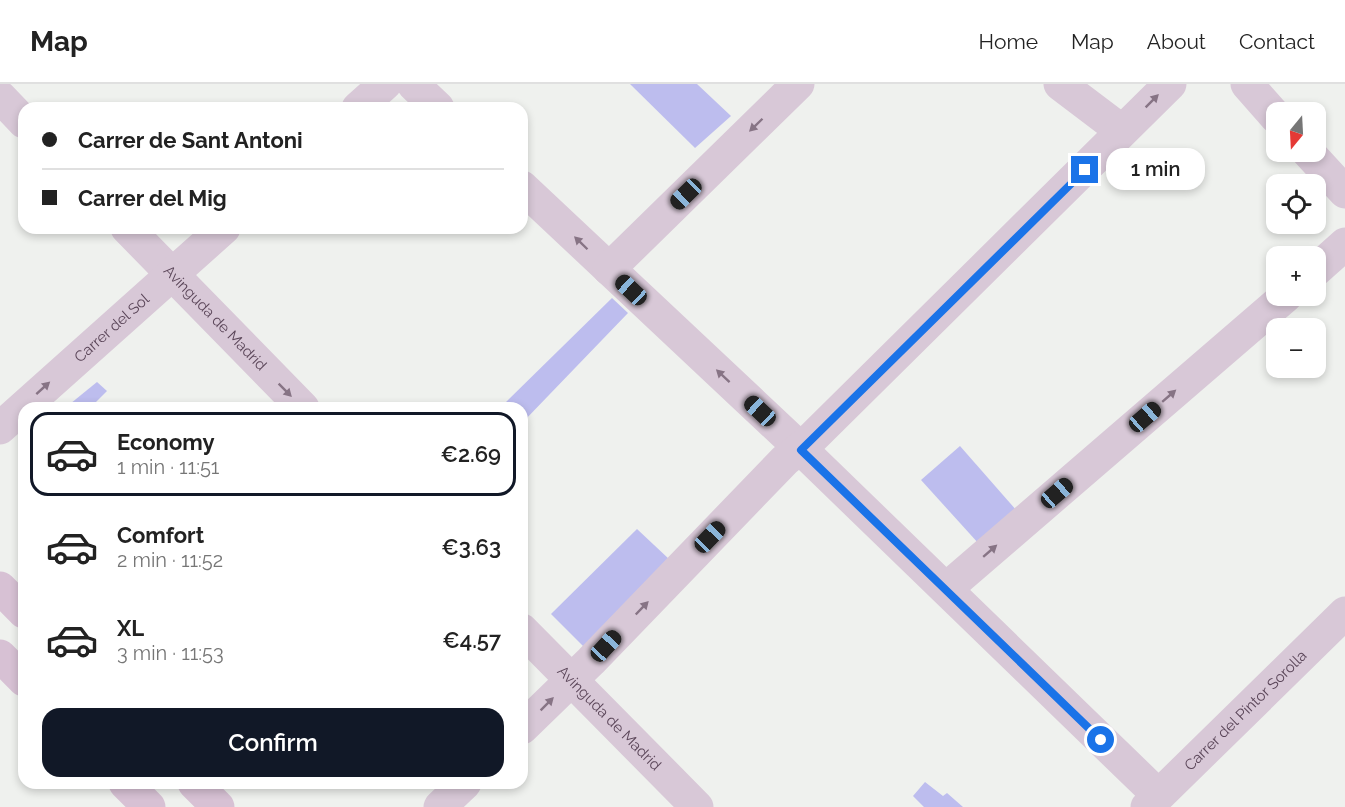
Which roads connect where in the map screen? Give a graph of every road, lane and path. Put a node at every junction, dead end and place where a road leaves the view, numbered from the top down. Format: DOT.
graph roads {
  1 [pos="385,84"];
  2 [pos="413,84"];
  3 [pos="798,84"];
  4 [pos="1060,84"];
  5 [pos="1170,84"];
  6 [pos="1247,84"];
  7 [pos="0,97"];
  8 [pos="365,102"];
  9 [pos="432,102"];
  10 [pos="1266,106"];
  11 [pos="18,116"];
  12 [pos="1122,131"];
  13 [pos="1317,162"];
  14 [pos="1345,192"];
  15 [pos="528,193"];
  16 [pos="133,234"];
  17 [pos="217,234"];
  18 [pos="1345,244"];
  19 [pos="1326,261"];
  20 [pos="609,269"];
  21 [pos="171,275"];
  22 [pos="1274,306"];
  23 [pos="29,402"];
  24 [pos="297,402"];
  25 [pos="18,412"];
  26 [pos="0,428"];
  27 [pos="801,450"];
  28 [pos="0,588"];
  29 [pos="946,589"];
  30 [pos="18,606"];
  31 [pos="1345,613"];
  32 [pos="528,636"];
  33 [pos="0,656"];
  34 [pos="18,674"];
  35 [pos="572,681"];
  36 [pos="528,722"];
  37 [pos="131,789"];
  38 [pos="200,789"];
  39 [pos="459,789"];
  40 [pos="1153,801"];
  41 [pos="149,807"];
  42 [pos="218,807"];
  43 [pos="440,807"];
  44 [pos="697,807"];
  1 -- 8 [label="street"];
  2 -- 9 [label="street"];
  3 -- 20 [label="street, one-way"];
  4 -- 12 [label="street"];
  12 -- 5 [label="street, one-way"];
  6 -- 10 [label="street"];
  7 -- 11 [label="street"];
  12 -- 27 [label="street"];
  13 -- 14 [label="street"];
  20 -- 15 [label="street, one-way"];
  16 -- 21 [label="street, Avinguda de Madrid"];
  17 -- 21 [label="street, Carrer del Sol"];
  18 -- 19 [label="street"];
  27 -- 20 [label="street, one-way"];
  23 -- 21 [label="street, Carrer del Sol, one-way"];
  21 -- 24 [label="street, Avinguda de Madrid, one-way"];
  29 -- 22 [label="street, one-way"];
  26 -- 25 [label="street, Carrer del Sol, one-way"];
  27 -- 29 [label="street"];
  35 -- 27 [label="street, one-way"];
  28 -- 30 [label="street"];
  29 -- 40 [label="street"];
  31 -- 40 [label="street, Carrer del Pintor Sorolla"];
  32 -- 35 [label="street, Avinguda de Madrid"];
  33 -- 34 [label="street"];
  36 -- 35 [label="street, one-way"];
  35 -- 44 [label="street, Avinguda de Madrid"];
  37 -- 41 [label="street"];
  38 -- 42 [label="street"];
  39 -- 43 [label="street"];
}
